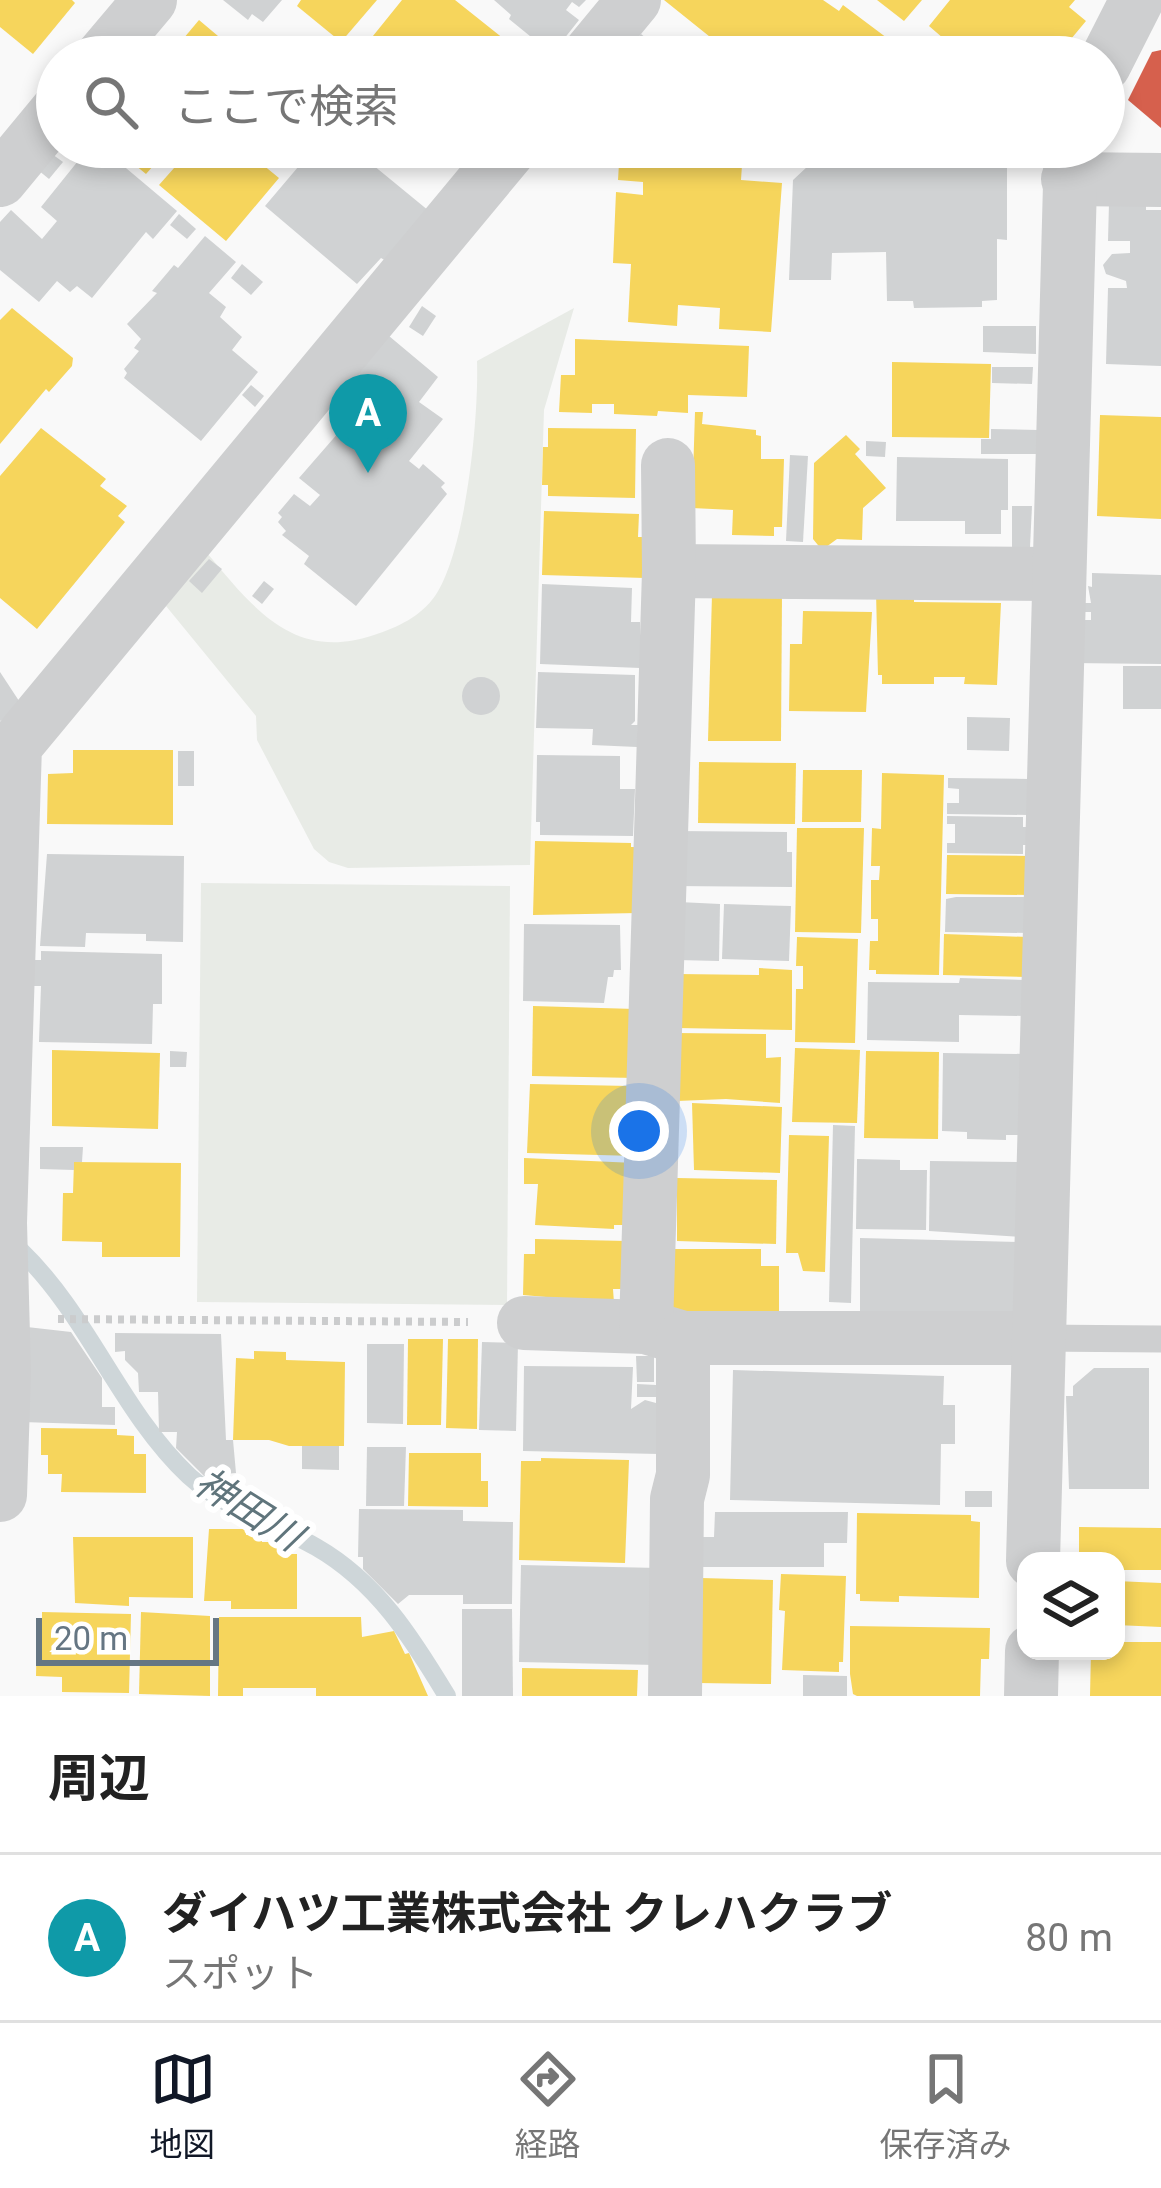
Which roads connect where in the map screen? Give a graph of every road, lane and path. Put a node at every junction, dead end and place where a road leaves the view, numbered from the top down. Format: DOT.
graph roads {
  1 [pos="150,0"];
  2 [pos="634,0"];
  3 [pos="1137,0"];
  4 [pos="120,36"];
  5 [pos="604,36"];
  6 [pos="1119,36"];
  7 [pos="36,137"];
  8 [pos="495,168"];
  9 [pos="1069,168"];
  10 [pos="1096,168"];
  11 [pos="0,180"];
  12 [pos="1161,180"];
  13 [pos="668,465"];
  14 [pos="669,571"];
  15 [pos="1057,574"];
  16 [pos="0,1223"];
  17 [pos="68,1319"];
  18 [pos="524,1323"];
  19 [pos="665,1333"];
  20 [pos="2,1336"];
  21 [pos="1036,1338"];
  22 [pos="1161,1339"];
  23 [pos="0,1495"];
  24 [pos="1033,1552"];
  25 [pos="1032,1660"];
  26 [pos="675,1696"];
  27 [pos="1031,1696"];
  1 -- 4 [label="street"];
  2 -- 5 [label="street"];
  3 -- 6 [label="street"];
  7 -- 11 [label="street"];
  8 -- 16 [label="street"];
  9 -- 15 [label="street"];
  10 -- 12 [label="street"];
  13 -- 14 [label="street"];
  14 -- 15 [label="street"];
  14 -- 19 [label="street"];
  15 -- 21 [label="street"];
  16 -- 20 [label="street"];
  17 -- 18 [label="path"];
  18 -- 19 [label="street"];
  19 -- 21 [label="street"];
  19 -- 26 [label="street"];
  20 -- 23 [label="street"];
  21 -- 22 [label="lane"];
  21 -- 24 [label="street"];
  25 -- 27 [label="street"];
}
